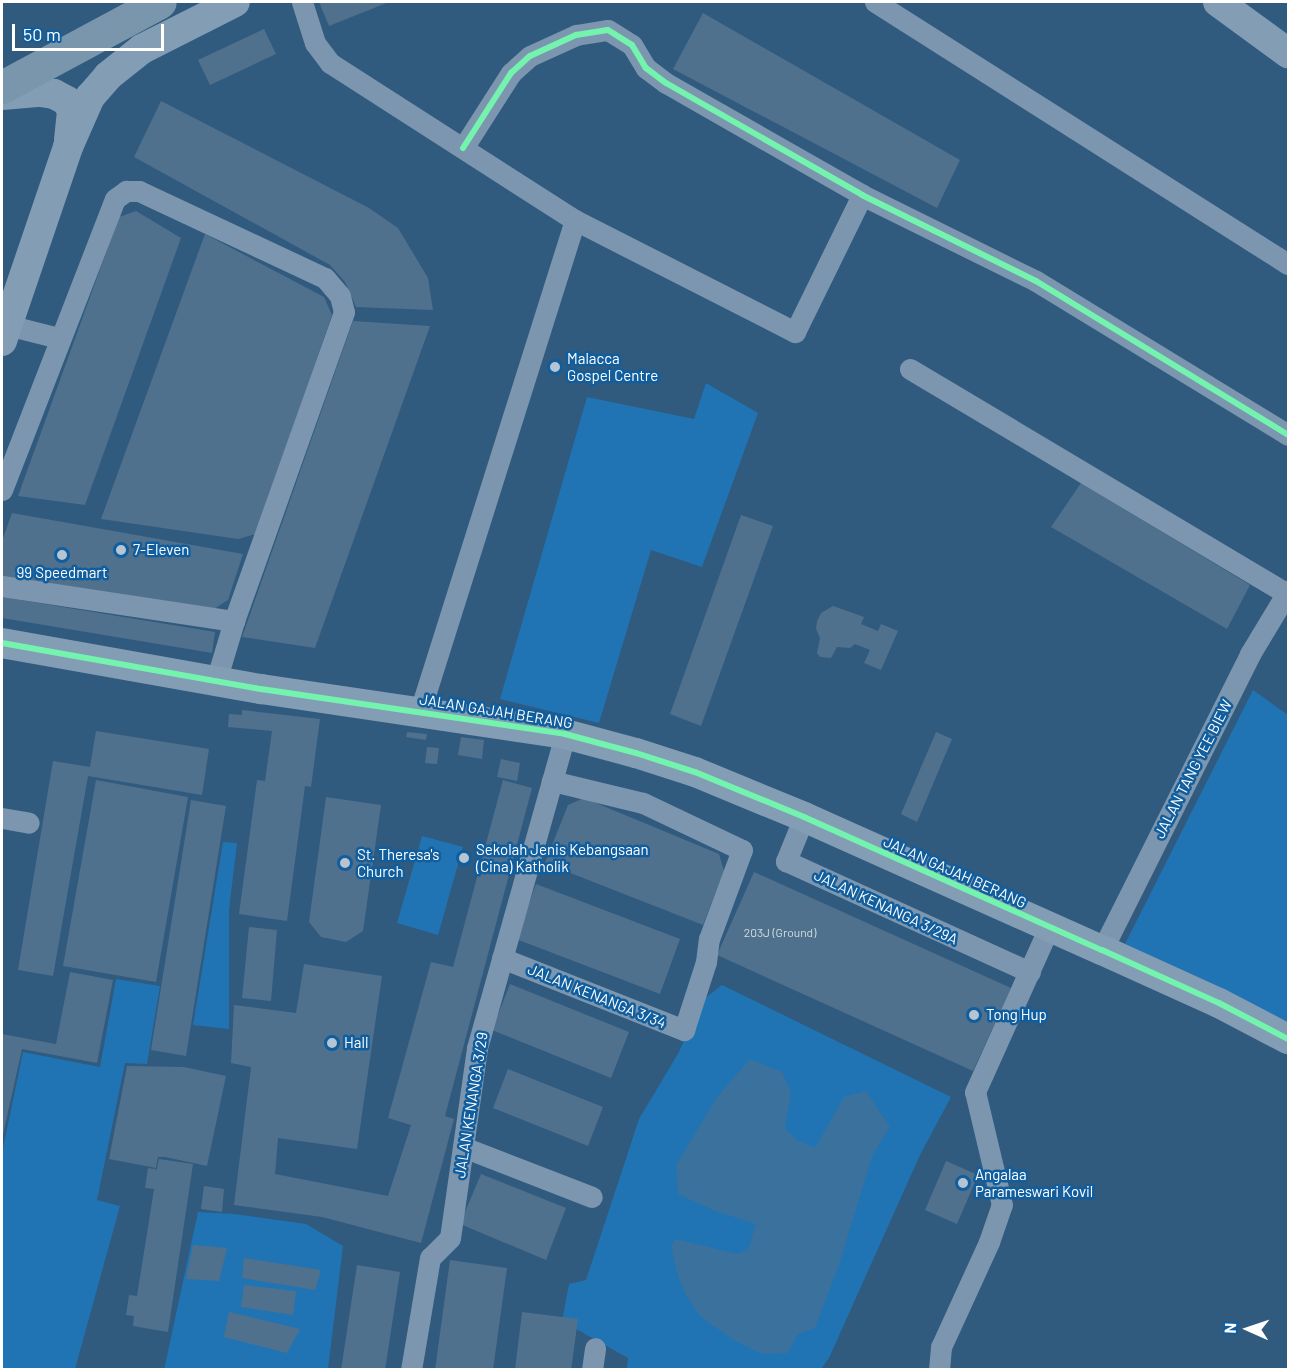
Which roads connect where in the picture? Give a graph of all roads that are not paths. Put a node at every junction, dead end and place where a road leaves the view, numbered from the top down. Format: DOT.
graph roads {
  1 [pos="160,2"];
  2 [pos="235,2"];
  3 [pos="302,2"];
  4 [pos="875,2"];
  5 [pos="1218,2"];
  6 [pos="1288,53"];
  7 [pos="2,87"];
  8 [pos="2,95"];
  9 [pos="68,147"];
  10 [pos="463,148"];
  11 [pos="862,195"];
  12 [pos="575,220"];
  13 [pos="1288,264"];
  14 [pos="4,333"];
  15 [pos="59,338"];
  16 [pos="910,369"];
  17 [pos="1288,435"];
  18 [pos="2,490"];
  19 [pos="2,586"];
  20 [pos="1288,593"];
  21 [pos="234,621"];
  22 [pos="2,643"];
  23 [pos="216,681"];
  24 [pos="420,711"];
  25 [pos="565,734"];
  26 [pos="552,781"];
  27 [pos="804,817"];
  28 [pos="2,818"];
  29 [pos="29,823"];
  30 [pos="1049,927"];
  31 [pos="1102,950"];
  32 [pos="502,958"];
  33 [pos="1029,972"];
  34 [pos="1288,1040"];
  35 [pos="463,1147"];
  36 [pos="592,1197"];
  37 [pos="595,1348"];
  38 [pos="411,1370"];
  39 [pos="592,1370"];
  40 [pos="939,1370"];
  1 -- 7 [label="main road"];
  2 -- 9 [label="street"];
  3 -- 10 [label="street"];
  4 -- 13 [label="street"];
  5 -- 6 [label="street"];
  8 -- 9 [label="street"];
  9 -- 14 [label="street"];
  10 -- 11 [label="street"];
  10 -- 12 [label="street"];
  11 -- 12 [label="street"];
  11 -- 17 [label="street"];
  12 -- 24 [label="street"];
  14 -- 15 [label="street"];
  15 -- 18 [label="street"];
  15 -- 21 [label="street"];
  16 -- 20 [label="street"];
  19 -- 21 [label="street"];
  20 -- 31 [label="street, JALAN TANG YEE BIEW"];
  21 -- 23 [label="street"];
  22 -- 23 [label="street, JALAN GAJAH BERANG"];
  23 -- 24 [label="street, JALAN GAJAH BERANG"];
  24 -- 25 [label="street, JALAN GAJAH BERANG"];
  25 -- 26 [label="street, JALAN KENANGA 3/29"];
  25 -- 27 [label="street, JALAN GAJAH BERANG"];
  26 -- 32 [label="street, JALAN KENANGA 3/29"];
  26 -- 32 [label="street, JALAN KENANGA 3/34"];
  27 -- 30 [label="street, JALAN GAJAH BERANG"];
  27 -- 33 [label="street, JALAN KENANGA 3/29A"];
  28 -- 29 [label="street"];
  30 -- 31 [label="street, JALAN GAJAH BERANG"];
  30 -- 33 [label="street"];
  31 -- 34 [label="street, JALAN GAJAH BERANG"];
  32 -- 35 [label="street, JALAN KENANGA 3/29"];
  33 -- 40 [label="street"];
  35 -- 36 [label="street"];
  35 -- 38 [label="street, JALAN KENANGA 3/29"];
  37 -- 39 [label="street"];
}
